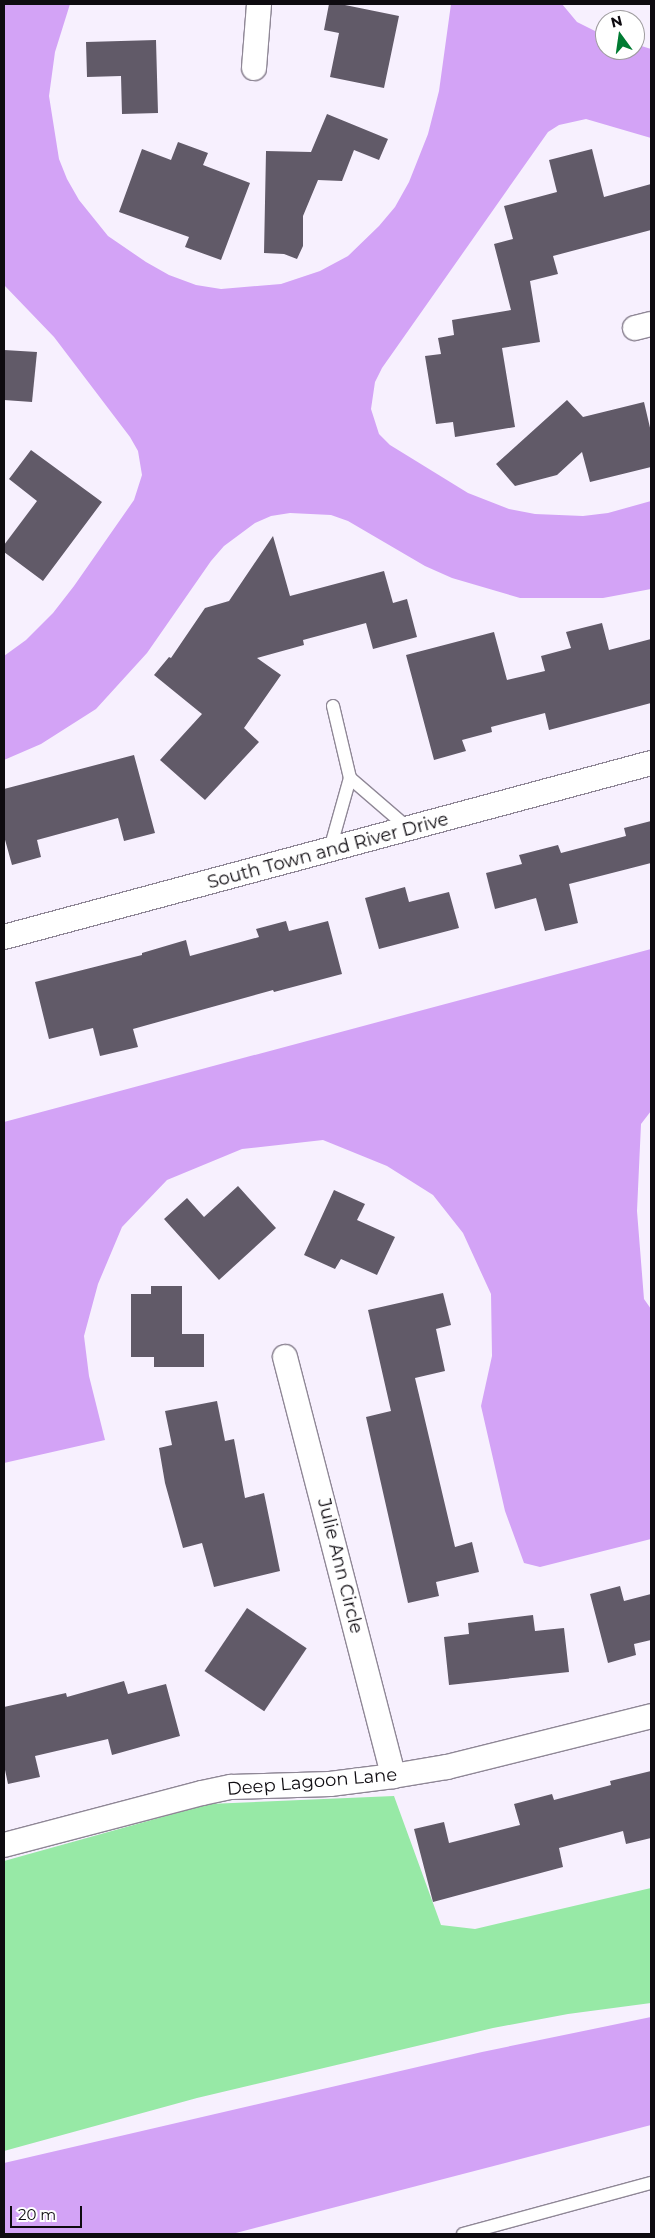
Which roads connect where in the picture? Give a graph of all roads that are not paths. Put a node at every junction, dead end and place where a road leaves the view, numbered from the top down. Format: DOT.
graph roads {
  1 [pos="259,4"];
  2 [pos="254,68"];
  3 [pos="333,706"];
  4 [pos="651,764"];
  5 [pos="350,778"];
  6 [pos="408,828"];
  7 [pos="330,849"];
  8 [pos="4,937"];
  9 [pos="286,1357"];
  10 [pos="651,1716"];
  11 [pos="393,1776"];
  12 [pos="4,1845"];
  13 [pos="651,2183"];
  14 [pos="463,2234"];
  1 -- 2 [label="street"];
  3 -- 5 [label="lane"];
  4 -- 6 [label="street, South Town and River Drive"];
  5 -- 6 [label="lane"];
  5 -- 7 [label="lane"];
  6 -- 7 [label="street, South Town and River Drive"];
  7 -- 8 [label="street, South Town and River Drive"];
  9 -- 11 [label="street, Julie Ann Circle"];
  10 -- 11 [label="street, Deep Lagoon Lane"];
  11 -- 12 [label="street, Deep Lagoon Lane"];
  13 -- 14 [label="lane"];
}
